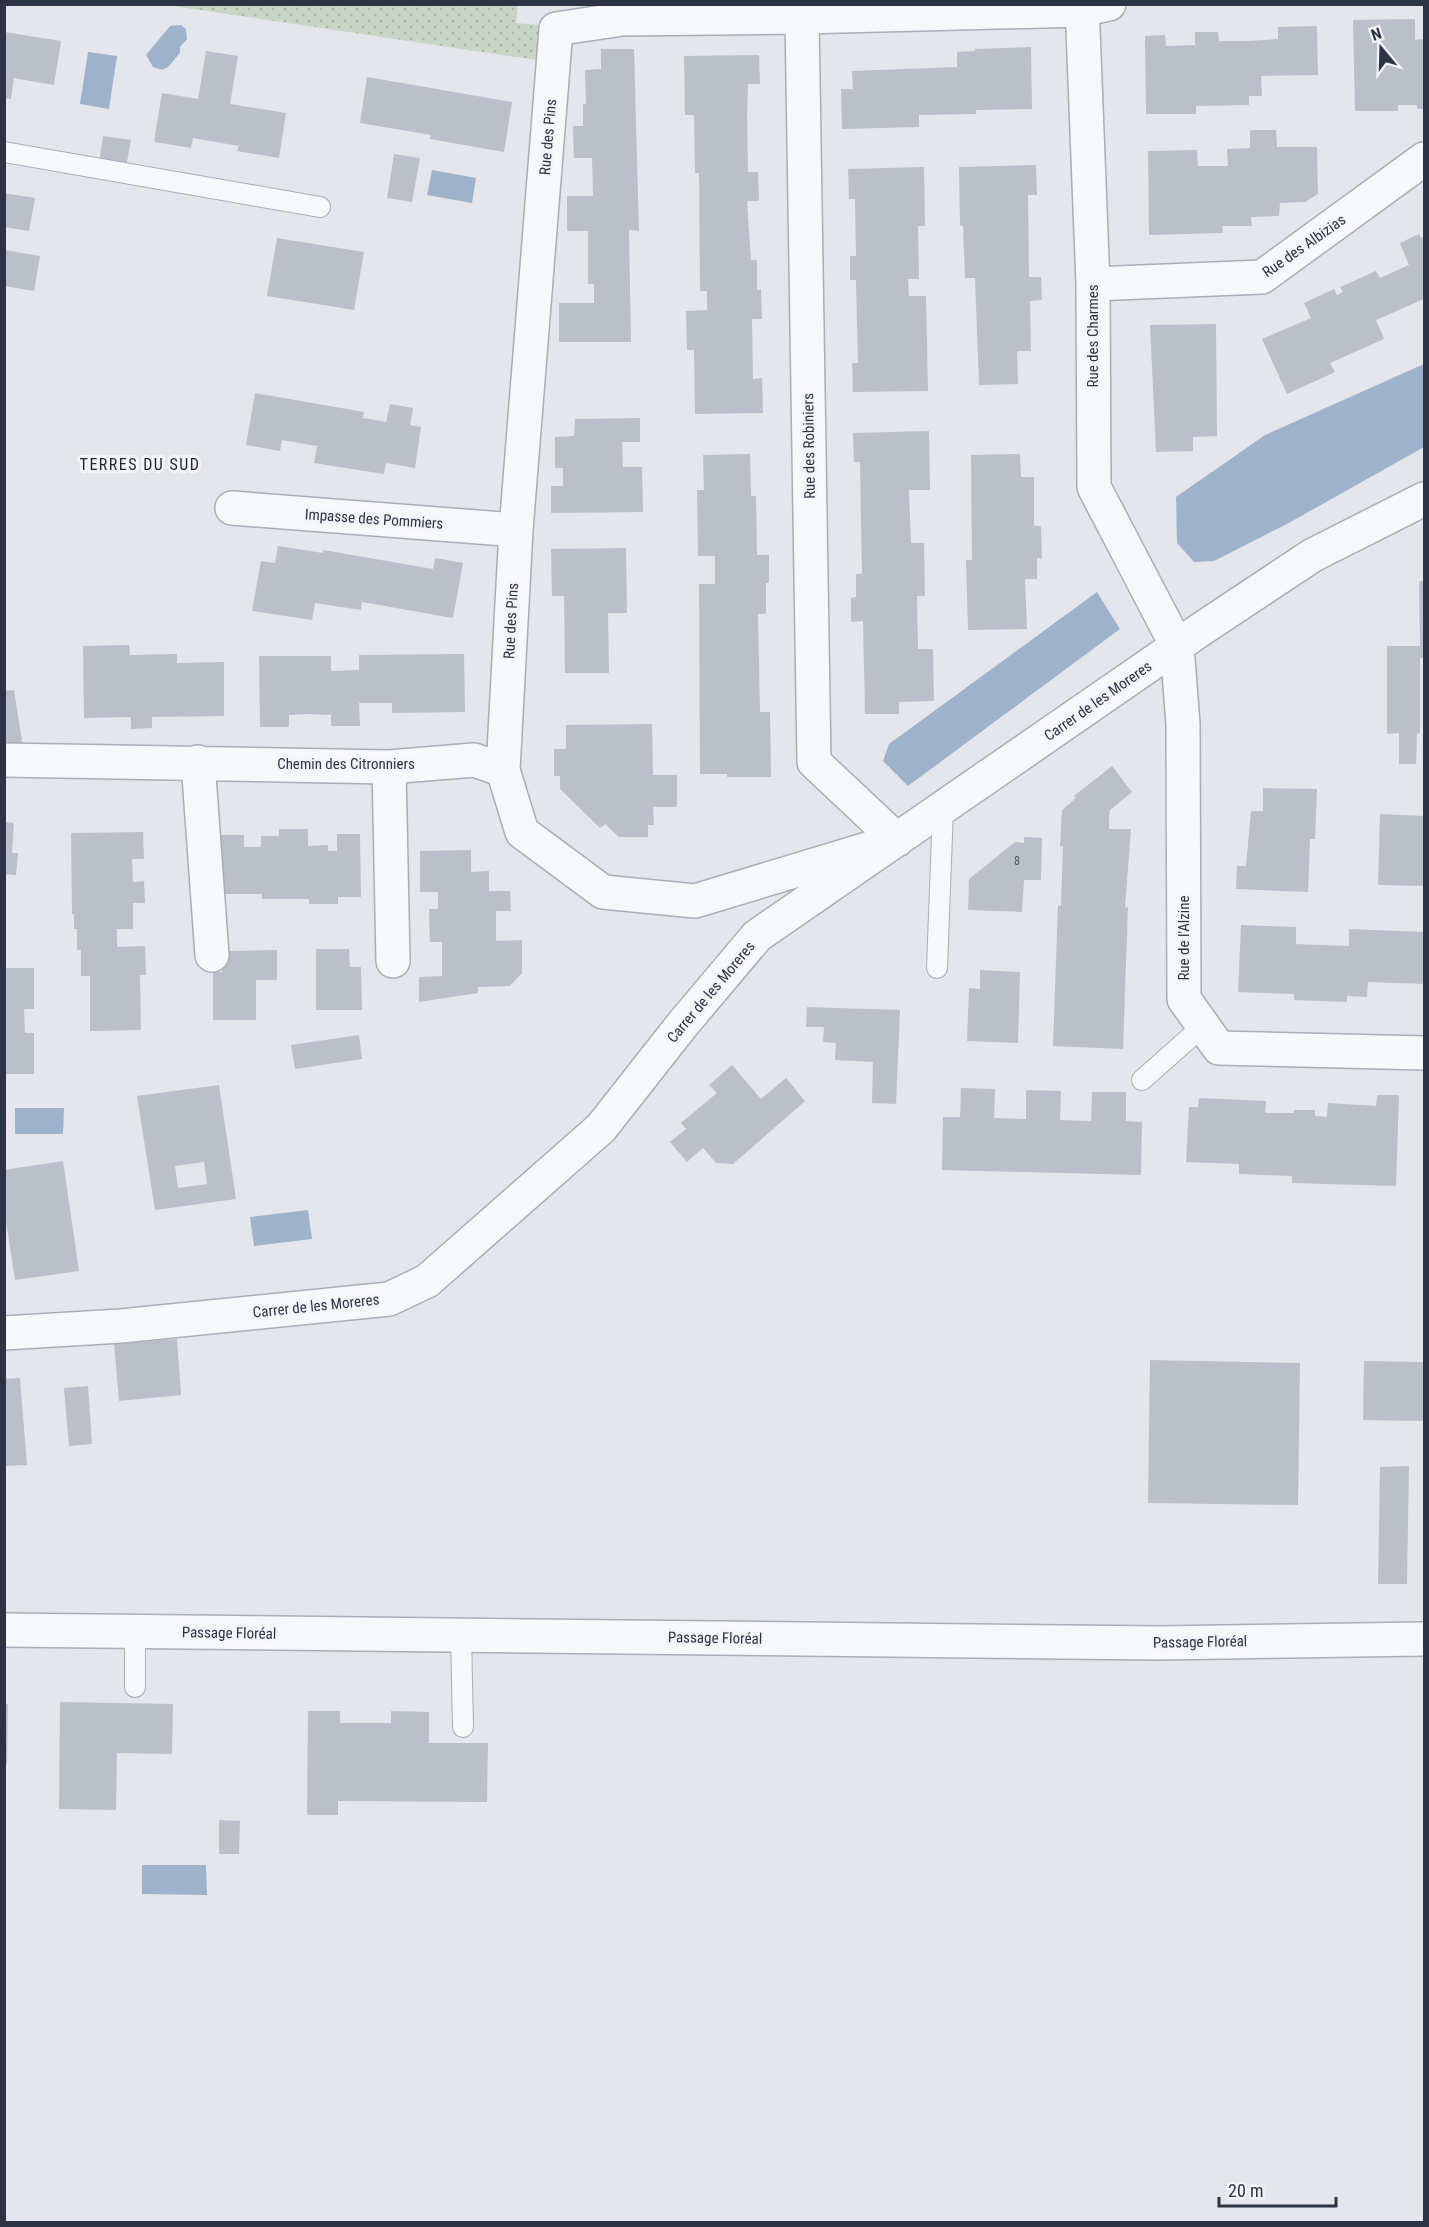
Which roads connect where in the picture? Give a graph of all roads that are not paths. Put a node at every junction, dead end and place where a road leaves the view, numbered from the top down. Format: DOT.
graph roads {
  1 [pos="1091,6"];
  2 [pos="802,17"];
  3 [pos="4,152"];
  4 [pos="1425,159"];
  5 [pos="320,207"];
  6 [pos="1093,284"];
  7 [pos="1425,499"];
  8 [pos="232,508"];
  9 [pos="516,530"];
  10 [pos="1178,646"];
  11 [pos="4,760"];
  12 [pos="198,762"];
  13 [pos="389,767"];
  14 [pos="503,770"];
  15 [pos="943,808"];
  16 [pos="897,840"];
  17 [pos="212,955"];
  18 [pos="393,961"];
  19 [pos="937,968"];
  20 [pos="1203,1026"];
  21 [pos="1425,1053"];
  22 [pos="1142,1080"];
  23 [pos="4,1333"];
  24 [pos="4,1630"];
  25 [pos="135,1632"];
  26 [pos="461,1635"];
  27 [pos="1425,1639"];
  28 [pos="135,1687"];
  29 [pos="463,1727"];
  1 -- 2 [label="street, Rue des Pins"];
  1 -- 6 [label="street, Rue des Charmes"];
  2 -- 9 [label="street, Rue des Pins"];
  2 -- 16 [label="street, Rue des Robiniers"];
  3 -- 5 [label="lane"];
  4 -- 6 [label="street, Rue des Albizias"];
  6 -- 10 [label="street, Rue des Charmes"];
  7 -- 10 [label="street, Carrer de les Moreres"];
  8 -- 9 [label="street, Impasse des Pommiers"];
  9 -- 14 [label="street, Rue des Pins"];
  10 -- 15 [label="street, Carrer de les Moreres"];
  10 -- 20 [label="street, Rue de l'Alzine"];
  11 -- 12 [label="street, Chemin des Citronniers"];
  12 -- 13 [label="street, Chemin des Citronniers"];
  12 -- 17 [label="street"];
  13 -- 14 [label="street, Chemin des Citronniers"];
  13 -- 18 [label="street"];
  14 -- 16 [label="street"];
  15 -- 16 [label="street, Carrer de les Moreres"];
  15 -- 19 [label="lane"];
  16 -- 23 [label="street, Carrer de les Moreres"];
  20 -- 21 [label="street, Rue de l'Alzine"];
  20 -- 22 [label="lane"];
  24 -- 25 [label="street, Passage Floréal"];
  25 -- 26 [label="street, Passage Floréal"];
  25 -- 28 [label="lane"];
  26 -- 27 [label="street, Passage Floréal"];
  26 -- 29 [label="lane"];
}
